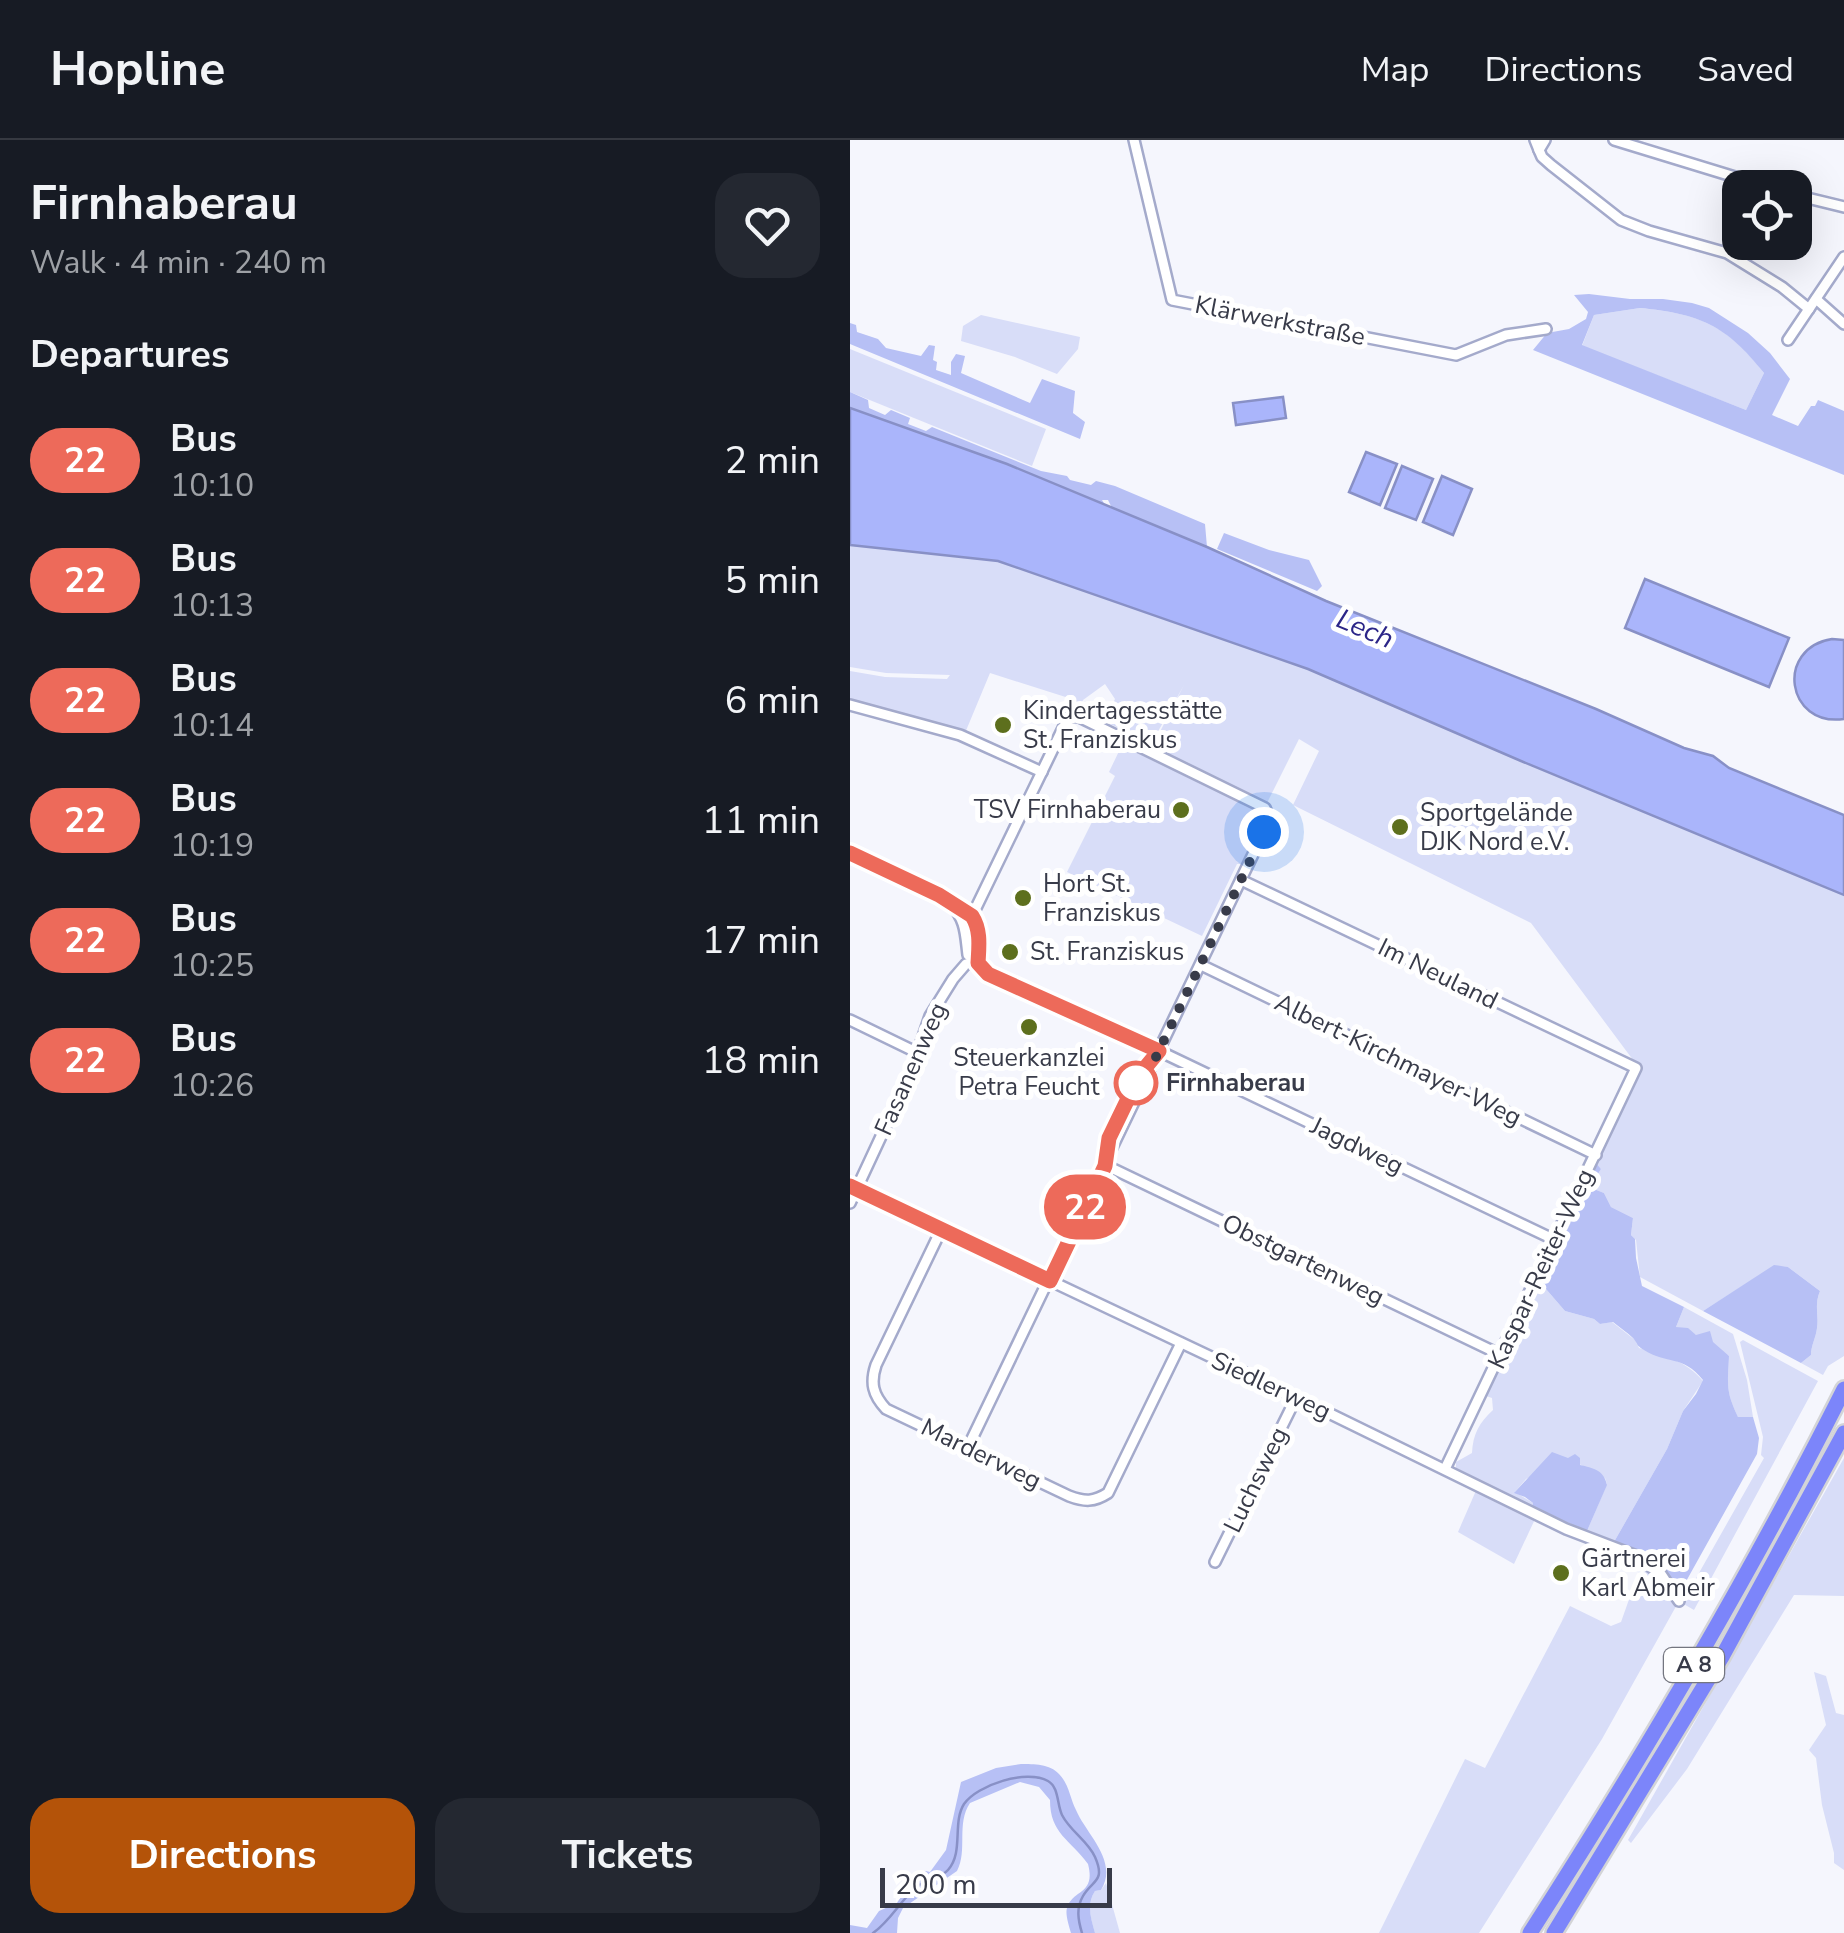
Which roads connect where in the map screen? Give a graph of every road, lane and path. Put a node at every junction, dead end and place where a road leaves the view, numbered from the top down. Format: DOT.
graph roads {
  1 [pos="1134,140"];
  2 [pos="1614,140"];
  3 [pos="1540,143"];
  4 [pos="1722,173"];
  5 [pos="1812,199"];
  6 [pos="1844,207"];
  7 [pos="1844,258"];
  8 [pos="1816,298"];
  9 [pos="1809,309"];
  10 [pos="1844,324"];
  11 [pos="1546,329"];
  12 [pos="1788,340"];
  13 [pos="850,705"];
  14 [pos="1042,772"];
  15 [pos="850,853"];
  16 [pos="1240,880"];
  17 [pos="950,902"];
  18 [pos="972,916"];
  19 [pos="978,963"];
  20 [pos="1201,965"];
  21 [pos="850,1020"];
  22 [pos="1159,1051"];
  23 [pos="918,1053"];
  24 [pos="1636,1068"];
  25 [pos="1596,1155"];
  26 [pos="1105,1166"];
  27 [pos="853,1187"];
  28 [pos="850,1202"];
  29 [pos="942,1228"];
  30 [pos="1555,1240"];
  31 [pos="1050,1281"];
  32 [pos="1181,1343"];
  33 [pos="1500,1356"];
  34 [pos="1844,1389"];
  35 [pos="1296,1398"];
  36 [pos="1844,1433"];
  37 [pos="968,1447"];
  38 [pos="1445,1469"];
  39 [pos="1216,1562"];
  40 [pos="1679,1601"];
  41 [pos="1530,1933"];
  42 [pos="1554,1933"];
  1 -- 11 [label="street, Klärwerkstraße"];
  2 -- 4 [label="street"];
  3 -- 9 [label="street"];
  5 -- 6 [label="street"];
  7 -- 8 [label="street"];
  8 -- 9 [label="street"];
  8 -- 10 [label="street"];
  9 -- 12 [label="street"];
  13 -- 14 [label="street"];
  14 -- 16 [label="street"];
  14 -- 18 [label="street"];
  15 -- 17 [label="street"];
  16 -- 20 [label="street"];
  16 -- 24 [label="street, Im Neuland"];
  17 -- 18 [label="street"];
  17 -- 19 [label="street"];
  18 -- 19 [label="street"];
  19 -- 22 [label="street, Jagdweg"];
  19 -- 23 [label="street, Fasanenweg"];
  20 -- 22 [label="street"];
  20 -- 25 [label="street, Albert-Kirchmayer-Weg"];
  21 -- 23 [label="street"];
  22 -- 26 [label="street"];
  22 -- 30 [label="street, Jagdweg"];
  23 -- 27 [label="street, Fasanenweg"];
  24 -- 25 [label="street, Kaspar-Reiter-Weg"];
  25 -- 30 [label="street, Kaspar-Reiter-Weg"];
  26 -- 31 [label="street"];
  26 -- 33 [label="street, Obstgartenweg"];
  27 -- 28 [label="street, Fasanenweg"];
  27 -- 29 [label="street, Siedlerweg"];
  29 -- 31 [label="street, Siedlerweg"];
  29 -- 37 [label="street, Marderweg"];
  30 -- 33 [label="street, Kaspar-Reiter-Weg"];
  31 -- 32 [label="street, Siedlerweg"];
  31 -- 37 [label="street"];
  32 -- 35 [label="street, Siedlerweg"];
  32 -- 37 [label="street, Marderweg"];
  33 -- 38 [label="street, Kaspar-Reiter-Weg"];
  34 -- 41 [label="highway, A 8"];
  35 -- 38 [label="street, Siedlerweg"];
  35 -- 39 [label="street, Luchsweg"];
  36 -- 42 [label="highway, A 8"];
  38 -- 40 [label="street, Siedlerweg"];
}
